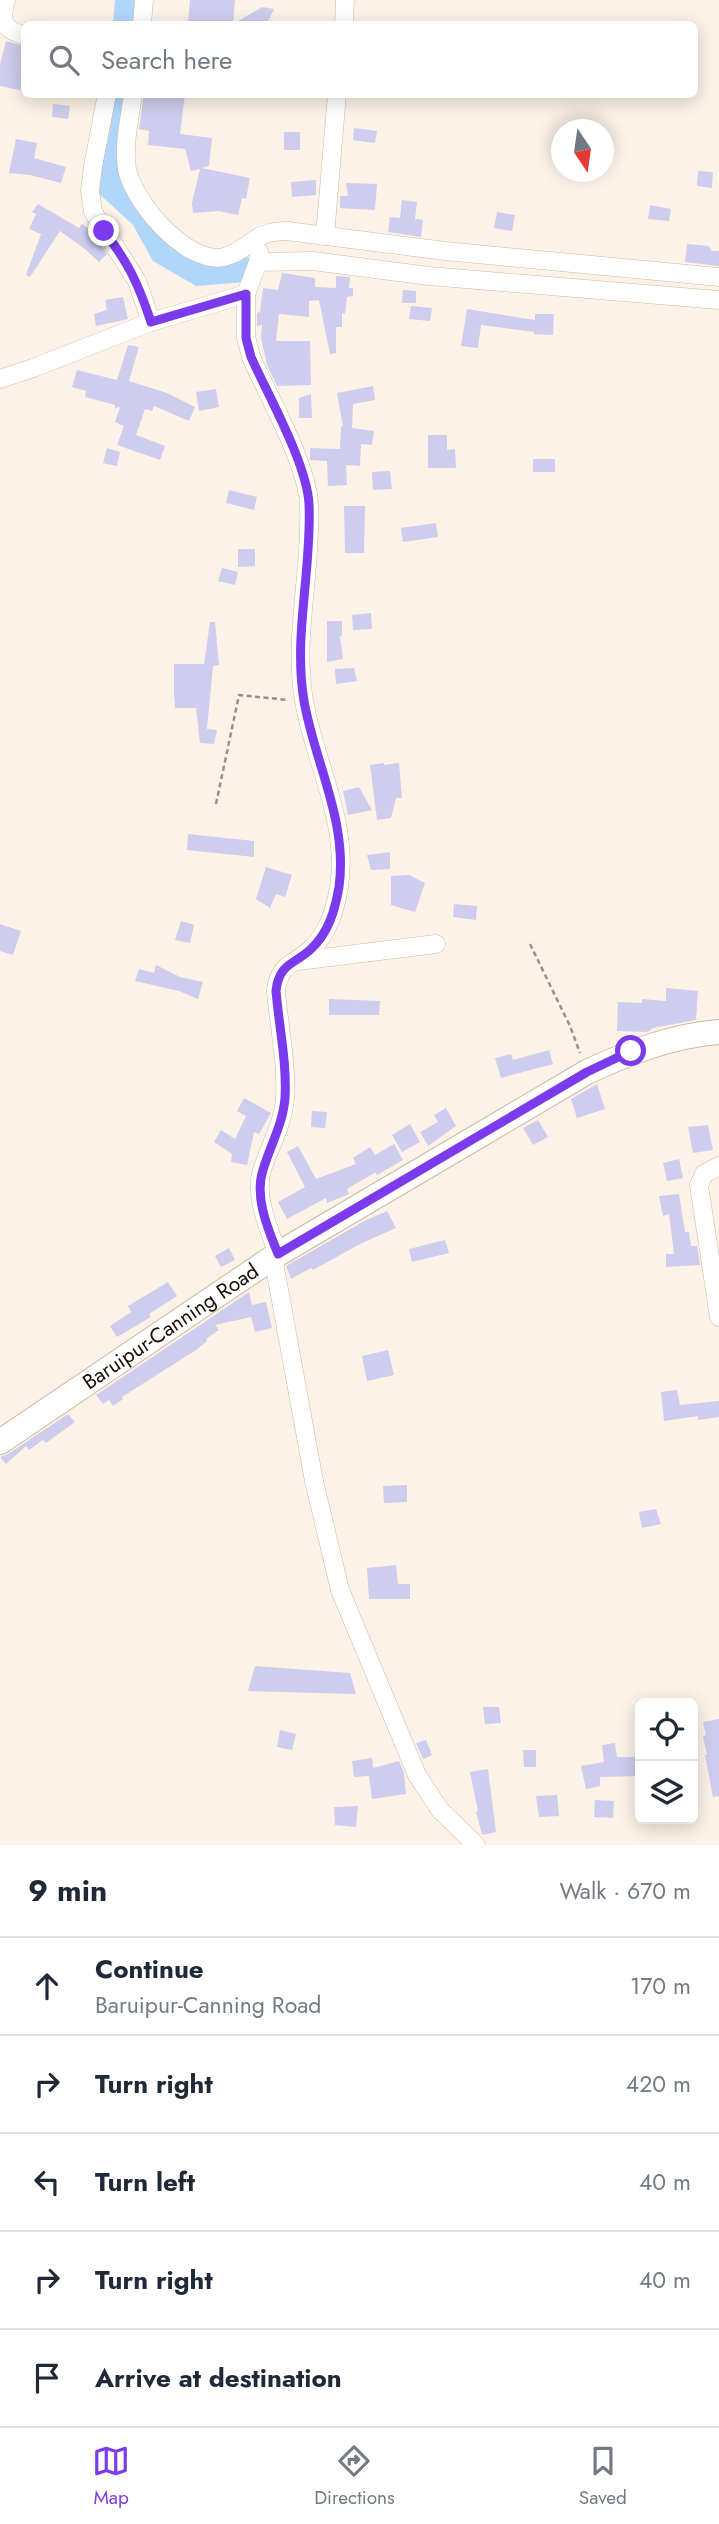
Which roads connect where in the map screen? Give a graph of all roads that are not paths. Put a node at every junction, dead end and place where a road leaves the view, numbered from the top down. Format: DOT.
graph roads {
  1 [pos="6,0"];
  2 [pos="144,0"];
  3 [pos="345,0"];
  4 [pos="142,21"];
  5 [pos="344,21"];
  6 [pos="21,34"];
  7 [pos="106,98"];
  8 [pos="133,98"];
  9 [pos="337,98"];
  10 [pos="260,235"];
  11 [pos="325,236"];
  12 [pos="258,262"];
  13 [pos="719,277"];
  14 [pos="246,294"];
  15 [pos="719,300"];
  16 [pos="151,322"];
  17 [pos="0,379"];
  18 [pos="436,944"];
  19 [pos="291,961"];
  20 [pos="719,1032"];
  21 [pos="719,1166"];
  22 [pos="275,1255"];
  23 [pos="719,1317"];
  24 [pos="0,1443"];
  25 [pos="476,1845"];
  1 -- 6 [label="street"];
  2 -- 4 [label="street"];
  3 -- 5 [label="street"];
  7 -- 16 [label="street"];
  8 -- 10 [label="street"];
  9 -- 11 [label="street"];
  10 -- 11 [label="street"];
  10 -- 12 [label="street"];
  11 -- 13 [label="street"];
  12 -- 14 [label="street"];
  12 -- 15 [label="street"];
  14 -- 16 [label="street"];
  14 -- 19 [label="street"];
  16 -- 17 [label="street"];
  18 -- 19 [label="street"];
  19 -- 22 [label="street"];
  20 -- 22 [label="main road, Baruipur-Canning Road"];
  21 -- 23 [label="street"];
  22 -- 24 [label="main road, Baruipur-Canning Road"];
  22 -- 25 [label="street"];
}
